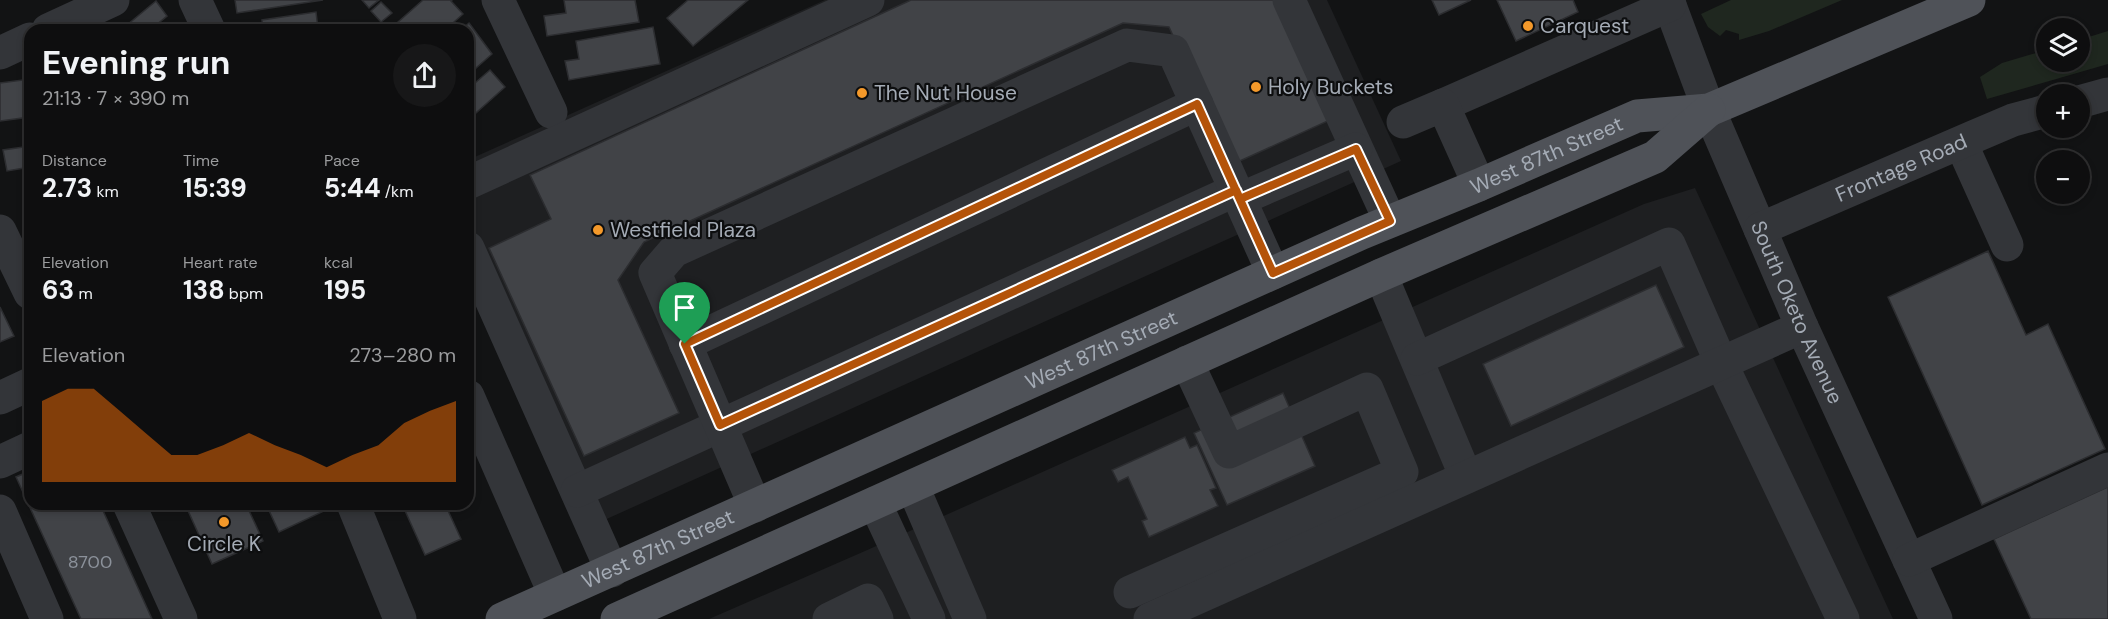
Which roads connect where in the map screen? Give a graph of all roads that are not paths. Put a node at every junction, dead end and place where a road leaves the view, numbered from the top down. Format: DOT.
graph roads {
  1 [pos="113,0"];
  2 [pos="195,0"];
  3 [pos="498,0"];
  4 [pos="868,0"];
  5 [pos="1289,0"];
  6 [pos="1969,0"];
  7 [pos="1669,3"];
  8 [pos="61,24"];
  9 [pos="206,24"];
  10 [pos="24,42"];
  11 [pos="0,52"];
  12 [pos="2108,94"];
  13 [pos="2090,99"];
  14 [pos="1197,104"];
  15 [pos="1443,105"];
  16 [pos="1709,110"];
  17 [pos="551,112"];
  18 [pos="2036,114"];
  19 [pos="1403,122"];
  20 [pos="1961,143"];
  21 [pos="1356,149"];
  22 [pos="474,180"];
  23 [pos="1479,185"];
  24 [pos="1238,195"];
  25 [pos="1390,221"];
  26 [pos="1760,229"];
  27 [pos="0,231"];
  28 [pos="2007,245"];
  29 [pos="474,261"];
  30 [pos="1273,273"];
  31 [pos="1381,275"];
  32 [pos="24,281"];
  33 [pos="1802,327"];
  34 [pos="685,344"];
  35 [pos="1417,358"];
  36 [pos="1187,363"];
  37 [pos="1721,363"];
  38 [pos="24,387"];
  39 [pos="0,398"];
  40 [pos="474,413"];
  41 [pos="720,425"];
  42 [pos="24,451"];
  43 [pos="0,462"];
  44 [pos="2108,469"];
  45 [pos="1466,477"];
  46 [pos="913,487"];
  47 [pos="577,491"];
  48 [pos="875,503"];
  49 [pos="755,506"];
  50 [pos="132,510"];
  51 [pos="355,510"];
  52 [pos="0,511"];
  53 [pos="1909,560"];
  54 [pos="612,570"];
  55 [pos="1130,592"];
  56 [pos="555,595"];
  57 [pos="47,619"];
  58 [pos="181,619"];
  59 [pos="400,619"];
  60 [pos="502,619"];
  61 [pos="616,619"];
  62 [pos="829,619"];
  63 [pos="877,619"];
  64 [pos="929,619"];
  65 [pos="970,619"];
  66 [pos="1150,619"];
  67 [pos="1843,619"];
  68 [pos="1936,619"];
  1 -- 8 [label="street"];
  2 -- 9 [label="street"];
  3 -- 17 [label="street"];
  4 -- 22 [label="street"];
  5 -- 21 [label="street"];
  6 -- 16 [label="main road, West 87th Street"];
  7 -- 15 [label="street"];
  7 -- 16 [label="street, South Oketo Avenue"];
  10 -- 11 [label="street"];
  12 -- 13 [label="street"];
  14 -- 24 [label="street"];
  14 -- 34 [label="street"];
  14 -- 34 [label="street"];
  15 -- 19 [label="street"];
  15 -- 23 [label="street"];
  16 -- 23 [label="main road, West 87th Street"];
  16 -- 26 [label="street, South Oketo Avenue"];
  16 -- 31 [label="main road, West 87th Street"];
  18 -- 20 [label="street, Frontage Road"];
  20 -- 26 [label="street, Frontage Road"];
  20 -- 28 [label="street"];
  21 -- 24 [label="street"];
  21 -- 25 [label="street"];
  23 -- 25 [label="main road, West 87th Street"];
  24 -- 30 [label="street"];
  24 -- 41 [label="street"];
  25 -- 30 [label="main road, West 87th Street"];
  26 -- 33 [label="street, South Oketo Avenue"];
  27 -- 32 [label="street"];
  29 -- 47 [label="street"];
  30 -- 49 [label="main road, West 87th Street"];
  31 -- 35 [label="street"];
  31 -- 36 [label="main road, West 87th Street"];
  33 -- 37 [label="street"];
  33 -- 53 [label="street, South Oketo Avenue"];
  34 -- 41 [label="street"];
  35 -- 37 [label="street"];
  35 -- 45 [label="street"];
  36 -- 46 [label="main road, West 87th Street"];
  36 -- 55 [label="street"];
  37 -- 45 [label="street"];
  37 -- 67 [label="street"];
  38 -- 39 [label="street"];
  40 -- 56 [label="street"];
  41 -- 47 [label="street"];
  41 -- 49 [label="street"];
  42 -- 43 [label="street"];
  44 -- 53 [label="street"];
  45 -- 66 [label="street"];
  46 -- 48 [label="main road, West 87th Street"];
  46 -- 65 [label="street"];
  47 -- 54 [label="street"];
  48 -- 61 [label="main road, West 87th Street"];
  48 -- 64 [label="street"];
  49 -- 54 [label="main road, West 87th Street"];
  50 -- 58 [label="street"];
  51 -- 59 [label="street"];
  52 -- 57 [label="street"];
  53 -- 68 [label="street, South Oketo Avenue"];
  54 -- 56 [label="main road, West 87th Street"];
  56 -- 60 [label="main road, West 87th Street"];
  62 -- 63 [label="street"];
}
